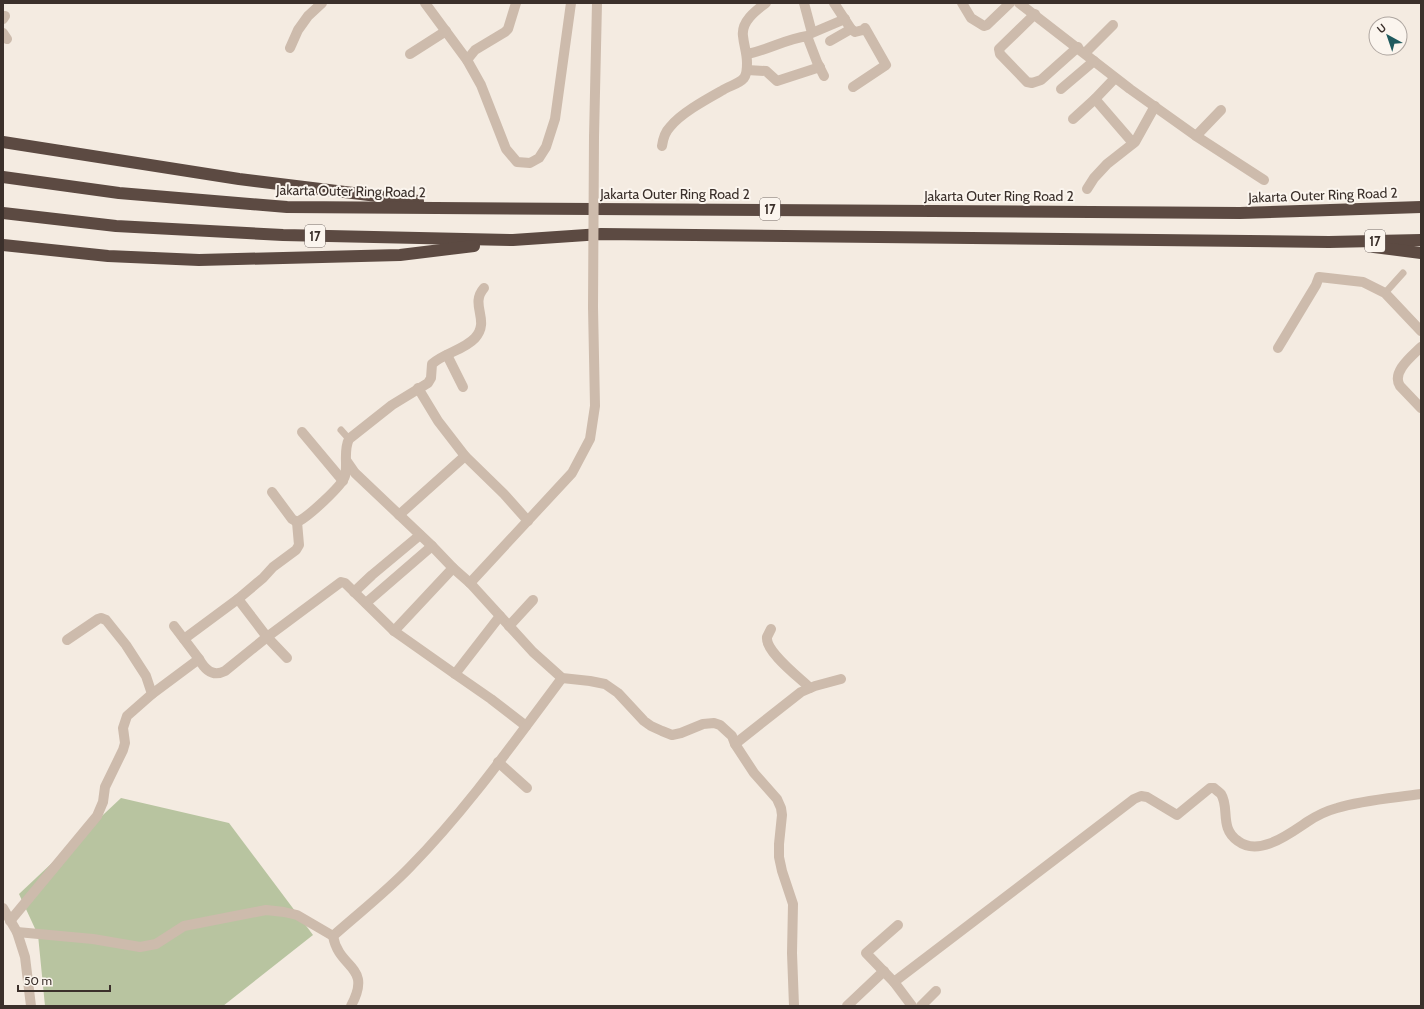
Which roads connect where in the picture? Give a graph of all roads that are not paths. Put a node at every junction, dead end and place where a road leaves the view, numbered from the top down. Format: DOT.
graph roads {
  1 [pos="322,3"];
  2 [pos="425,3"];
  3 [pos="516,3"];
  4 [pos="571,3"];
  5 [pos="597,3"];
  6 [pos="766,3"];
  7 [pos="804,3"];
  8 [pos="834,3"];
  9 [pos="962,3"];
  10 [pos="1010,3"];
  11 [pos="1019,3"];
  12 [pos="1035,14"];
  13 [pos="845,19"];
  14 [pos="1113,25"];
  15 [pos="851,29"];
  16 [pos="446,31"];
  17 [pos="830,41"];
  18 [pos="290,48"];
  19 [pos="1081,50"];
  20 [pos="410,54"];
  21 [pos="747,54"];
  22 [pos="467,60"];
  23 [pos="1094,61"];
  24 [pos="747,70"];
  25 [pos="1115,78"];
  26 [pos="853,87"];
  27 [pos="1061,89"];
  28 [pos="1095,100"];
  29 [pos="1155,106"];
  30 [pos="1221,110"];
  31 [pos="1073,120"];
  32 [pos="1196,136"];
  33 [pos="3,142"];
  34 [pos="1133,143"];
  35 [pos="662,146"];
  36 [pos="3,177"];
  37 [pos="1264,180"];
  38 [pos="1087,189"];
  39 [pos="471,207"];
  40 [pos="1421,208"];
  41 [pos="3,213"];
  42 [pos="513,240"];
  43 [pos="1421,240"];
  44 [pos="1329,242"];
  45 [pos="3,245"];
  46 [pos="1421,252"];
  47 [pos="1403,273"];
  48 [pos="484,288"];
  49 [pos="1385,293"];
  50 [pos="1421,331"];
  51 [pos="1421,347"];
  52 [pos="1278,348"];
  53 [pos="447,355"];
  54 [pos="463,387"];
  55 [pos="418,388"];
  56 [pos="1421,408"];
  57 [pos="341,430"];
  58 [pos="302,432"];
  59 [pos="349,439"];
  60 [pos="466,456"];
  61 [pos="346,460"];
  62 [pos="343,481"];
  63 [pos="272,492"];
  64 [pos="399,516"];
  65 [pos="528,521"];
  66 [pos="297,522"];
  67 [pos="420,535"];
  68 [pos="432,546"];
  69 [pos="453,568"];
  70 [pos="470,584"];
  71 [pos="354,592"];
  72 [pos="238,599"];
  73 [pos="533,600"];
  74 [pos="366,603"];
  75 [pos="500,616"];
  76 [pos="174,626"];
  77 [pos="509,626"];
  78 [pos="771,629"];
  79 [pos="394,631"];
  80 [pos="267,637"];
  81 [pos="184,639"];
  82 [pos="67,640"];
  83 [pos="287,658"];
  84 [pos="199,659"];
  85 [pos="455,674"];
  86 [pos="562,678"];
  87 [pos="841,679"];
  88 [pos="810,688"];
  89 [pos="152,694"];
  90 [pos="526,726"];
  91 [pos="735,744"];
  92 [pos="498,762"];
  93 [pos="527,788"];
  94 [pos="1421,794"];
  95 [pos="3,908"];
  96 [pos="10,921"];
  97 [pos="898,925"];
  98 [pos="17,932"];
  99 [pos="334,936"];
  100 [pos="884,971"];
  101 [pos="894,982"];
  102 [pos="936,991"];
  103 [pos="31,1006"];
  104 [pos="351,1006"];
  105 [pos="794,1006"];
  106 [pos="847,1006"];
  107 [pos="912,1006"];
  108 [pos="921,1006"];
  1 -- 18 [label="street"];
  2 -- 16 [label="street"];
  3 -- 22 [label="street"];
  4 -- 22 [label="street"];
  5 -- 65 [label="street, bridge"];
  6 -- 21 [label="street"];
  7 -- 13 [label="street"];
  8 -- 13 [label="street"];
  9 -- 10 [label="street"];
  11 -- 12 [label="street"];
  12 -- 19 [label="street"];
  12 -- 19 [label="street"];
  13 -- 15 [label="street"];
  14 -- 19 [label="street"];
  15 -- 17 [label="street"];
  15 -- 26 [label="street"];
  16 -- 20 [label="street"];
  16 -- 22 [label="street"];
  19 -- 23 [label="street"];
  21 -- 24 [label="street"];
  21 -- 24 [label="street"];
  23 -- 25 [label="street"];
  23 -- 27 [label="street"];
  24 -- 35 [label="street"];
  25 -- 28 [label="street"];
  25 -- 29 [label="street"];
  28 -- 31 [label="street"];
  28 -- 34 [label="street"];
  29 -- 32 [label="street"];
  29 -- 34 [label="street"];
  30 -- 32 [label="street"];
  32 -- 37 [label="street"];
  33 -- 39 [label="highway"];
  34 -- 38 [label="street"];
  36 -- 39 [label="highway, Jakarta Outer Ring Road 2 / 17"];
  39 -- 40 [label="highway, Jakarta Outer Ring Road 2 / 17"];
  41 -- 42 [label="highway, 17"];
  42 -- 44 [label="highway, 17"];
  42 -- 45 [label="highway"];
  43 -- 44 [label="highway, 17"];
  44 -- 46 [label="highway"];
  47 -- 49 [label="lane"];
  48 -- 53 [label="street"];
  49 -- 50 [label="street"];
  49 -- 52 [label="street"];
  51 -- 56 [label="street"];
  53 -- 54 [label="street"];
  53 -- 55 [label="street"];
  55 -- 59 [label="street"];
  55 -- 60 [label="street"];
  57 -- 59 [label="lane"];
  58 -- 62 [label="street"];
  59 -- 61 [label="street"];
  60 -- 64 [label="street"];
  60 -- 65 [label="street"];
  61 -- 62 [label="street"];
  61 -- 64 [label="street"];
  62 -- 66 [label="street"];
  63 -- 66 [label="street"];
  64 -- 67 [label="street"];
  65 -- 70 [label="street"];
  66 -- 72 [label="street"];
  67 -- 68 [label="street"];
  67 -- 71 [label="street"];
  68 -- 69 [label="street"];
  68 -- 74 [label="street"];
  69 -- 70 [label="street"];
  69 -- 79 [label="street"];
  70 -- 75 [label="street"];
  71 -- 74 [label="street"];
  71 -- 80 [label="street"];
  72 -- 80 [label="street"];
  72 -- 81 [label="street"];
  73 -- 77 [label="street"];
  74 -- 79 [label="street"];
  75 -- 77 [label="street"];
  75 -- 85 [label="street"];
  76 -- 81 [label="street"];
  77 -- 86 [label="street"];
  78 -- 88 [label="street"];
  79 -- 85 [label="street"];
  80 -- 83 [label="street"];
  80 -- 84 [label="street"];
  81 -- 84 [label="street"];
  82 -- 89 [label="street"];
  84 -- 89 [label="street"];
  85 -- 90 [label="street"];
  86 -- 90 [label="street"];
  86 -- 91 [label="street"];
  87 -- 88 [label="street"];
  88 -- 91 [label="street"];
  89 -- 96 [label="street"];
  90 -- 92 [label="street"];
  91 -- 105 [label="street"];
  92 -- 93 [label="street"];
  92 -- 99 [label="street"];
  94 -- 101 [label="street"];
  95 -- 96 [label="street"];
  96 -- 98 [label="street"];
  97 -- 100 [label="street"];
  98 -- 99 [label="street"];
  98 -- 103 [label="street"];
  99 -- 104 [label="street"];
  100 -- 101 [label="street"];
  100 -- 106 [label="street"];
  101 -- 107 [label="street"];
  102 -- 108 [label="street"];
}
